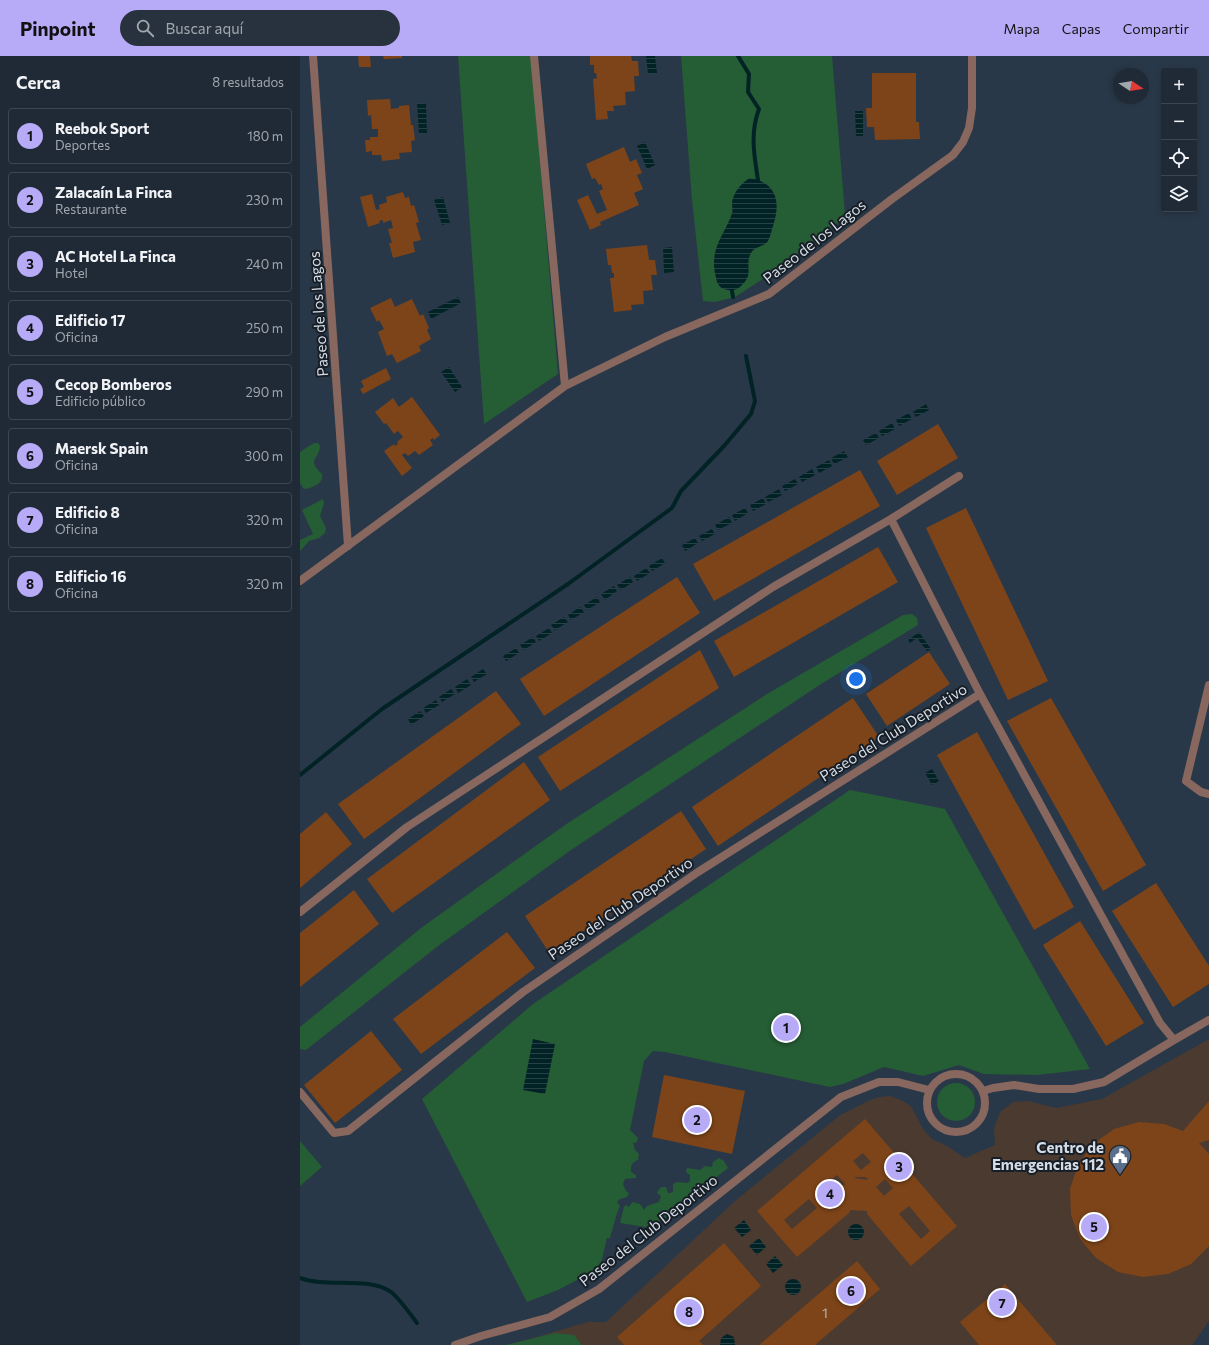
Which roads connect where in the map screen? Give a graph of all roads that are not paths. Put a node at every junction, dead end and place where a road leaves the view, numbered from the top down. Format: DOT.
graph roads {
  1 [pos="313,56"];
  2 [pos="534,56"];
  3 [pos="972,56"];
  4 [pos="565,386"];
  5 [pos="959,476"];
  6 [pos="891,519"];
  7 [pos="348,546"];
  8 [pos="300,581"];
  9 [pos="1209,685"];
  10 [pos="980,694"];
  11 [pos="1209,794"];
  12 [pos="300,912"];
  13 [pos="1209,1020"];
  14 [pos="1174,1040"];
  15 [pos="929,1090"];
  16 [pos="300,1092"];
  17 [pos="983,1092"];
  18 [pos="455,1345"];
  1 -- 7 [label="street, Paseo de los Lagos"];
  2 -- 4 [label="street"];
  3 -- 4 [label="street, Paseo de los Lagos"];
  4 -- 7 [label="street, Paseo de los Lagos"];
  5 -- 6 [label="street"];
  6 -- 10 [label="street, Paseo del Club Deportivo"];
  6 -- 12 [label="street"];
  7 -- 8 [label="street, Paseo de los Lagos"];
  9 -- 11 [label="street"];
  10 -- 14 [label="street, Paseo del Club Deportivo"];
  10 -- 16 [label="street, Paseo del Club Deportivo"];
  13 -- 14 [label="street"];
  14 -- 17 [label="street"];
  15 -- 17 [label="street"];
  15 -- 17 [label="street"];
  15 -- 18 [label="street, Paseo del Club Deportivo"];
}
